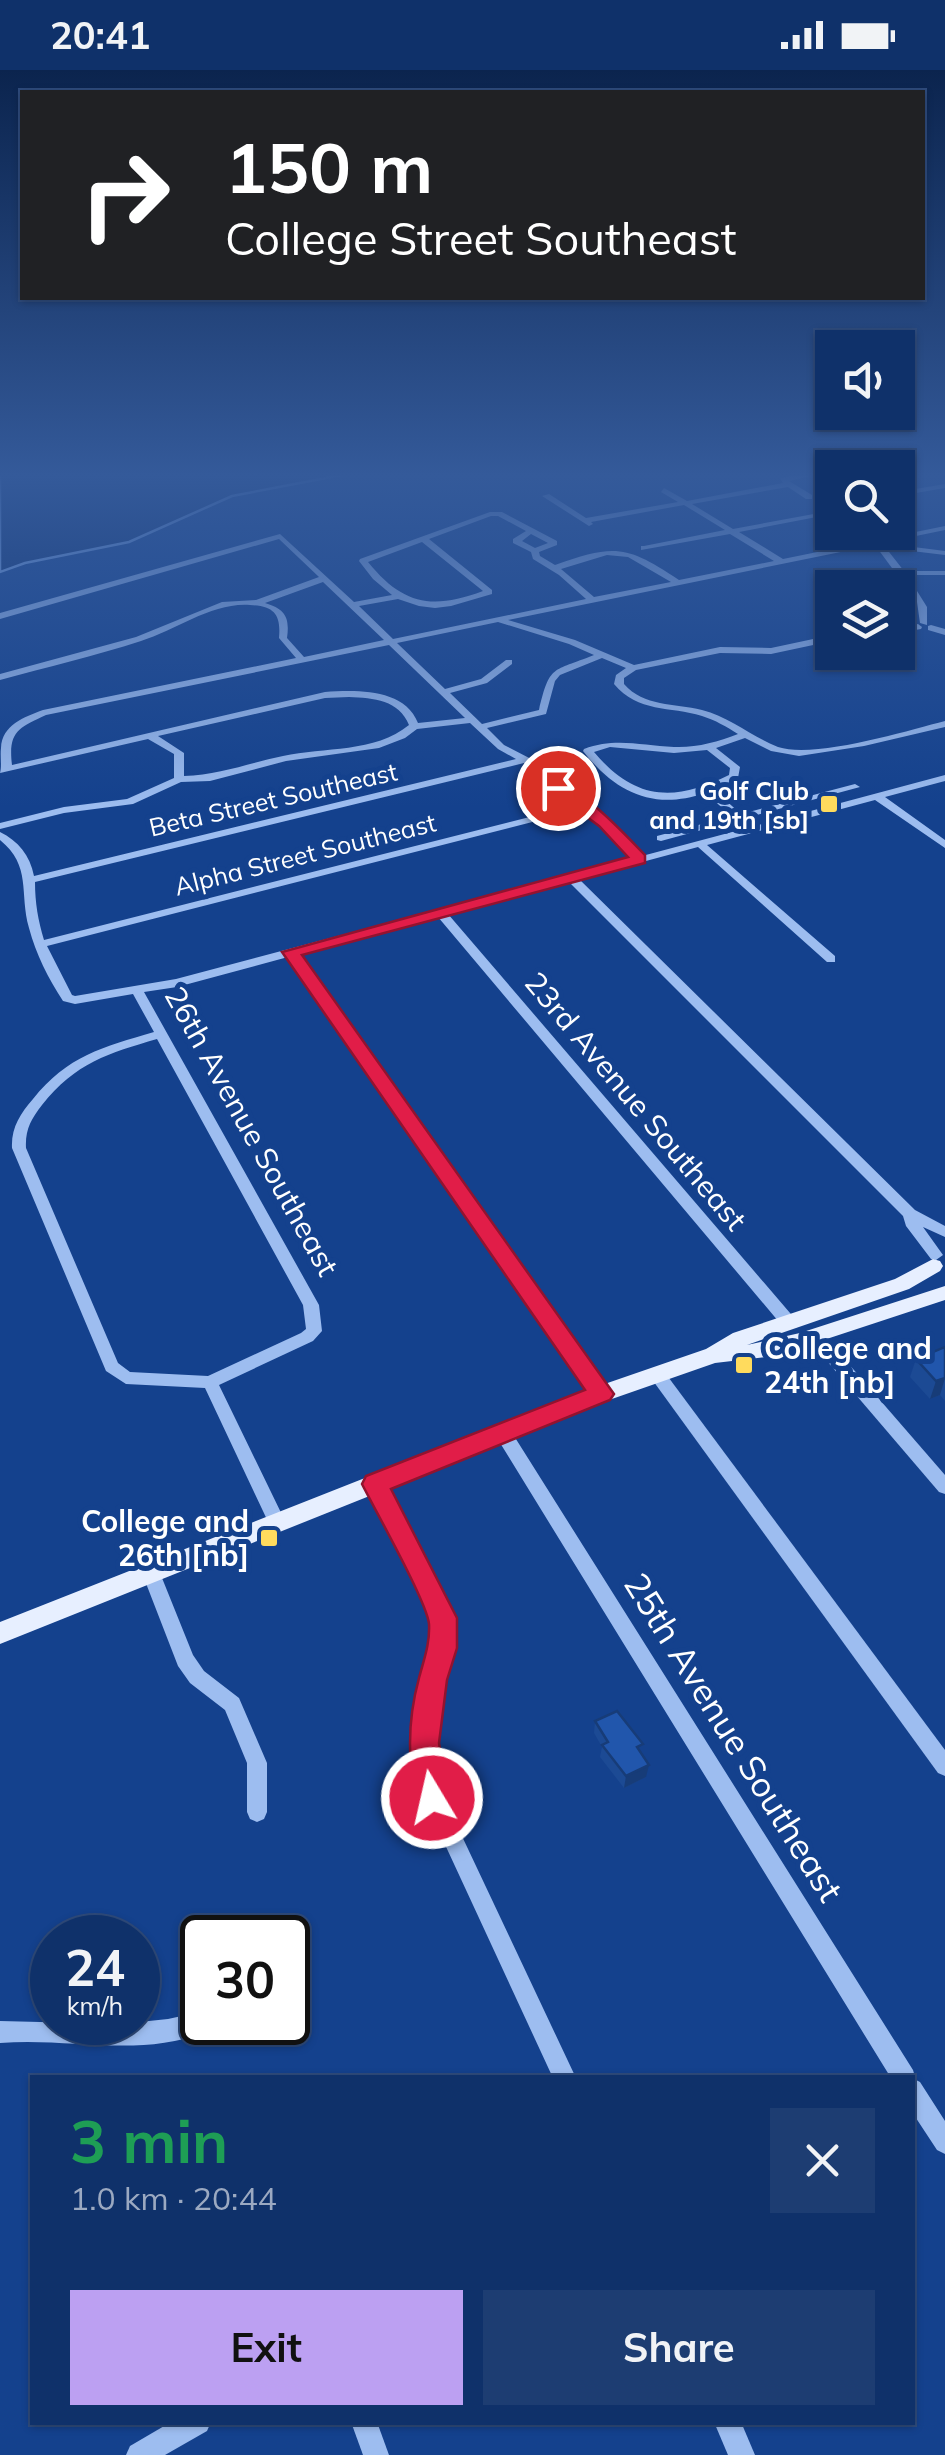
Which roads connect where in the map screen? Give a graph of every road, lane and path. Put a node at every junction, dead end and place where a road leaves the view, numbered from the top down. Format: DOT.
graph roads {
  1 [pos="111,584"];
  2 [pos="308,584"];
  3 [pos="331,584"];
  4 [pos="387,584"];
  5 [pos="480,584"];
  6 [pos="574,584"];
  7 [pos="671,584"];
  8 [pos="399,596"];
  9 [pos="915,596"];
  10 [pos="592,600"];
  11 [pos="257,603"];
  12 [pos="352,606"];
  13 [pos="0,616"];
  14 [pos="498,620"];
  15 [pos="924,626"];
  16 [pos="915,627"];
  17 [pos="945,632"];
  18 [pos="389,641"];
  19 [pos="815,642"];
  20 [pos="599,656"];
  21 [pos="301,660"];
  22 [pos="509,662"];
  23 [pos="633,668"];
  24 [pos="0,677"];
  25 [pos="444,692"];
  26 [pos="312,699"];
  27 [pos="321,711"];
  28 [pos="477,724"];
  29 [pos="945,724"];
  30 [pos="414,726"];
  31 [pos="148,735"];
  32 [pos="744,735"];
  33 [pos="711,748"];
  34 [pos="525,760"];
  35 [pos="4,769"];
  36 [pos="179,778"];
  37 [pos="945,778"];
  38 [pos="705,788"];
  39 [pos="854,788"];
  40 [pos="876,796"];
  41 [pos="580,807"];
  42 [pos="740,818"];
  43 [pos="0,826"];
  44 [pos="0,835"];
  45 [pos="661,838"];
  46 [pos="699,843"];
  47 [pos="945,845"];
  48 [pos="639,859"];
  49 [pos="571,877"];
  50 [pos="30,880"];
  51 [pos="440,912"];
  52 [pos="41,944"];
  53 [pos="291,952"];
  54 [pos="830,959"];
  55 [pos="137,990"];
  56 [pos="161,1034"];
  57 [pos="18,1138"];
  58 [pos="0,1143"];
  59 [pos="910,1214"];
  60 [pos="945,1232"];
  61 [pos="940,1263"];
  62 [pos="945,1293"];
  63 [pos="790,1324"];
  64 [pos="815,1336"];
  65 [pos="714,1356"];
  66 [pos="657,1374"];
  67 [pos="210,1382"];
  68 [pos="601,1394"];
  69 [pos="503,1432"];
  70 [pos="375,1484"];
  71 [pos="945,1487"];
  72 [pos="277,1523"];
  73 [pos="151,1573"];
  74 [pos="0,1634"];
  75 [pos="945,1766"];
  76 [pos="257,1812"];
  77 [pos="180,2029"];
  78 [pos="0,2032"];
  79 [pos="563,2075"];
  80 [pos="903,2075"];
  81 [pos="915,2095"];
  82 [pos="945,2142"];
  83 [pos="193,2425"];
  84 [pos="365,2425"];
  85 [pos="729,2425"];
  86 [pos="140,2455"];
  87 [pos="376,2455"];
  88 [pos="742,2455"];
  1 -- 13 [label="street"];
  2 -- 11 [label="street"];
  3 -- 12 [label="street"];
  4 -- 8 [label="street"];
  5 -- 8 [label="street"];
  6 -- 10 [label="street"];
  7 -- 10 [label="street"];
  8 -- 12 [label="street"];
  9 -- 15 [label="street"];
  10 -- 14 [label="street"];
  11 -- 21 [label="street"];
  11 -- 24 [label="street"];
  12 -- 18 [label="street"];
  14 -- 18 [label="street"];
  14 -- 20 [label="street"];
  15 -- 16 [label="street"];
  15 -- 17 [label="street"];
  18 -- 21 [label="street"];
  18 -- 25 [label="street"];
  19 -- 23 [label="street"];
  20 -- 23 [label="street"];
  20 -- 28 [label="street"];
  21 -- 35 [label="street"];
  22 -- 25 [label="street"];
  23 -- 32 [label="street"];
  25 -- 28 [label="street"];
  26 -- 27 [label="street"];
  26 -- 30 [label="street"];
  26 -- 31 [label="street"];
  28 -- 30 [label="street"];
  28 -- 34 [label="street"];
  29 -- 32 [label="street"];
  30 -- 36 [label="street"];
  31 -- 35 [label="street"];
  31 -- 36 [label="street"];
  32 -- 33 [label="street"];
  33 -- 38 [label="street"];
  33 -- 38 [label="street"];
  34 -- 41 [label="street"];
  34 -- 50 [label="street, Beta Street Southeast"];
  36 -- 43 [label="street"];
  37 -- 40 [label="street"];
  38 -- 42 [label="street"];
  39 -- 42 [label="street"];
  40 -- 46 [label="street"];
  40 -- 47 [label="street"];
  41 -- 48 [label="street"];
  41 -- 52 [label="street, Alpha Street Southeast"];
  42 -- 45 [label="street"];
  44 -- 50 [label="street"];
  46 -- 48 [label="street"];
  46 -- 54 [label="street"];
  48 -- 49 [label="street"];
  49 -- 51 [label="street"];
  49 -- 59 [label="street"];
  50 -- 52 [label="street"];
  51 -- 53 [label="street"];
  51 -- 63 [label="street, 23rd Avenue Southeast"];
  52 -- 55 [label="street"];
  53 -- 55 [label="street"];
  53 -- 68 [label="street"];
  55 -- 56 [label="street, 26th Avenue Southeast"];
  56 -- 57 [label="street"];
  56 -- 67 [label="street, 26th Avenue Southeast"];
  57 -- 58 [label="street"];
  57 -- 67 [label="street"];
  59 -- 60 [label="street"];
  59 -- 61 [label="street"];
  61 -- 63 [label="main road"];
  62 -- 64 [label="main road"];
  63 -- 65 [label="main road"];
  64 -- 65 [label="main road"];
  64 -- 71 [label="street"];
  65 -- 66 [label="main road"];
  66 -- 68 [label="main road"];
  66 -- 75 [label="street"];
  67 -- 72 [label="street"];
  68 -- 69 [label="main road"];
  69 -- 70 [label="main road"];
  69 -- 80 [label="street, 25th Avenue Southeast"];
  70 -- 72 [label="main road"];
  70 -- 79 [label="street"];
  72 -- 73 [label="main road"];
  73 -- 74 [label="main road"];
  73 -- 76 [label="street"];
  77 -- 78 [label="street"];
  81 -- 82 [label="street"];
  83 -- 86 [label="street"];
  84 -- 87 [label="street"];
  85 -- 88 [label="street"];
}
